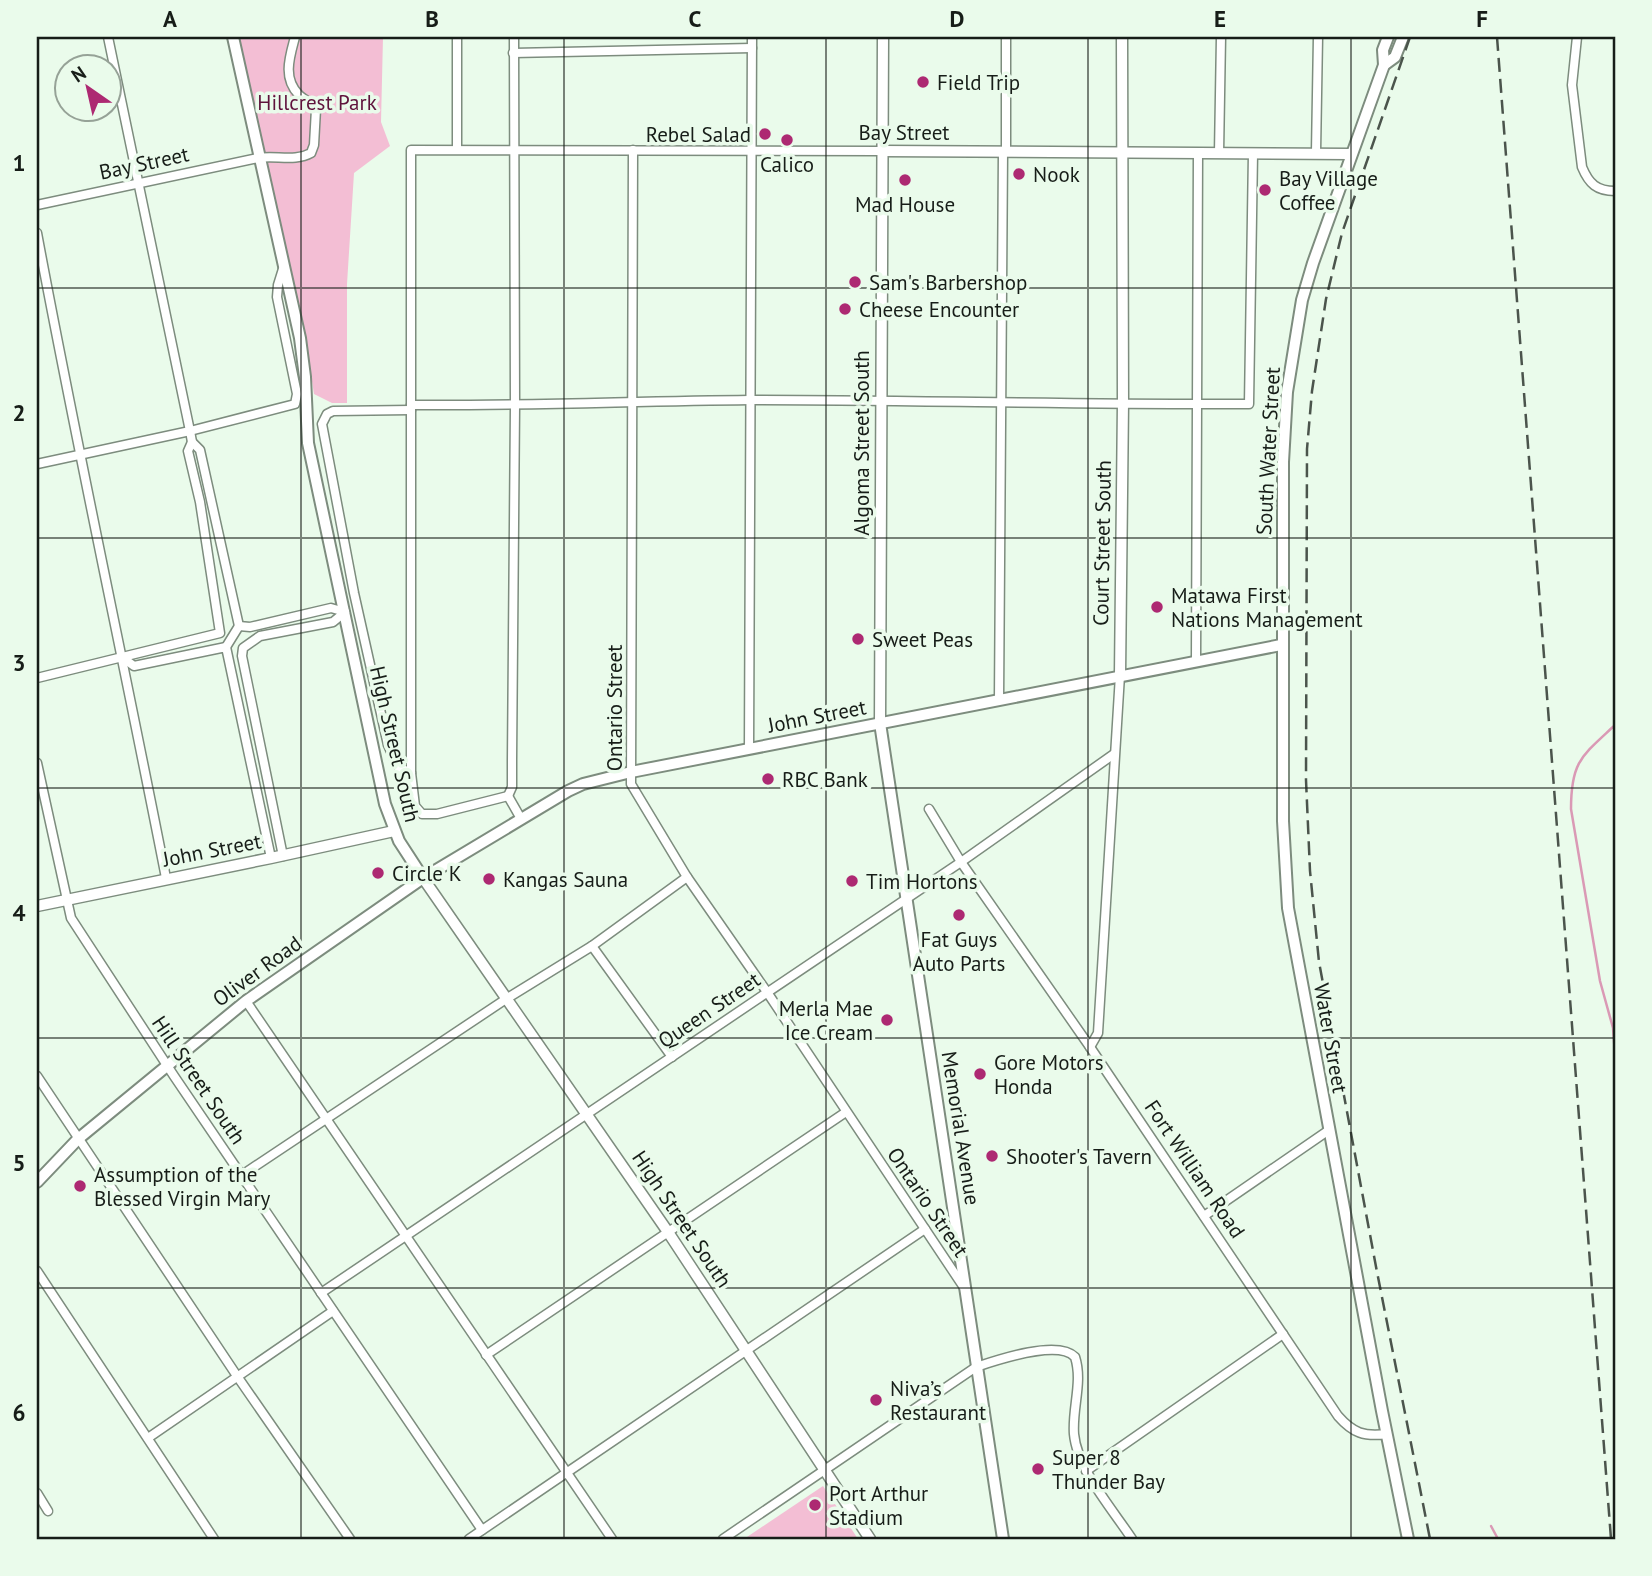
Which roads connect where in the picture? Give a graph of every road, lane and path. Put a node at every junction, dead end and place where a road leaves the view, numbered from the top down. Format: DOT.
graph roads {
  1 [pos="108,37"];
  2 [pos="233,37"];
  3 [pos="295,37"];
  4 [pos="457,37"];
  5 [pos="514,37"];
  6 [pos="752,37"];
  7 [pos="883,37"];
  8 [pos="1006,37"];
  9 [pos="1122,37"];
  10 [pos="1221,37"];
  11 [pos="1318,37"];
  12 [pos="1388,37"];
  13 [pos="1404,37"];
  14 [pos="1577,37"];
  15 [pos="752,48"];
  16 [pos="513,53"];
  17 [pos="1384,65"];
  18 [pos="457,149"];
  19 [pos="512,150"];
  20 [pos="633,150"];
  21 [pos="882,150"];
  22 [pos="752,151"];
  23 [pos="1004,151"];
  24 [pos="1121,152"];
  25 [pos="1316,152"];
  26 [pos="1198,153"];
  27 [pos="1219,153"];
  28 [pos="1253,153"];
  29 [pos="1350,154"];
  30 [pos="258,158"];
  31 [pos="139,184"];
  32 [pos="1615,191"];
  33 [pos="37,205"];
  34 [pos="37,233"];
  35 [pos="283,269"];
  36 [pos="750,400"];
  37 [pos="632,401"];
  38 [pos="880,401"];
  39 [pos="1000,401"];
  40 [pos="1123,402"];
  41 [pos="1197,404"];
  42 [pos="515,406"];
  43 [pos="411,407"];
  44 [pos="190,431"];
  45 [pos="192,442"];
  46 [pos="79,456"];
  47 [pos="37,464"];
  48 [pos="211,500"];
  49 [pos="200,502"];
  50 [pos="345,612"];
  51 [pos="239,626"];
  52 [pos="1281,645"];
  53 [pos="221,647"];
  54 [pos="123,658"];
  55 [pos="1196,661"];
  56 [pos="1120,675"];
  57 [pos="37,678"];
  58 [pos="999,700"];
  59 [pos="880,723"];
  60 [pos="749,750"];
  61 [pos="1114,754"];
  62 [pos="37,763"];
  63 [pos="631,772"];
  64 [pos="411,773"];
  65 [pos="508,796"];
  66 [pos="929,809"];
  67 [pos="520,817"];
  68 [pos="394,831"];
  69 [pos="284,856"];
  70 [pos="271,858"];
  71 [pos="961,862"];
  72 [pos="687,877"];
  73 [pos="166,878"];
  74 [pos="423,878"];
  75 [pos="905,898"];
  76 [pos="66,899"];
  77 [pos="37,905"];
  78 [pos="592,946"];
  79 [pos="767,992"];
  80 [pos="506,999"];
  81 [pos="246,1001"];
  82 [pos="1090,1047"];
  83 [pos="672,1057"];
  84 [pos="167,1065"];
  85 [pos="37,1076"];
  86 [pos="846,1112"];
  87 [pos="587,1113"];
  88 [pos="326,1119"];
  89 [pos="1329,1130"];
  90 [pos="78,1139"];
  91 [pos="242,1175"];
  92 [pos="37,1182"];
  93 [pos="1204,1216"];
  94 [pos="925,1229"];
  95 [pos="668,1232"];
  96 [pos="406,1237"];
  97 [pos="37,1271"];
  98 [pos="967,1292"];
  99 [pos="321,1293"];
  100 [pos="332,1311"];
  101 [pos="1283,1334"];
  102 [pos="746,1350"];
  103 [pos="486,1355"];
  104 [pos="976,1367"];
  105 [pos="237,1376"];
  106 [pos="1387,1434"];
  107 [pos="148,1438"];
  108 [pos="825,1470"];
  109 [pos="1086,1471"];
  110 [pos="566,1473"];
  111 [pos="37,1493"];
  112 [pos="48,1511"];
  113 [pos="482,1530"];
  114 [pos="214,1539"];
  115 [pos="349,1539"];
  116 [pos="469,1539"];
  117 [pos="612,1539"];
  118 [pos="723,1539"];
  119 [pos="870,1539"];
  120 [pos="1003,1539"];
  121 [pos="1132,1539"];
  122 [pos="1408,1539"];
  1 -- 31 [label="street"];
  2 -- 30 [label="main road, High Street South"];
  3 -- 30 [label="street, Bay Street"];
  4 -- 18 [label="street"];
  5 -- 16 [label="street"];
  6 -- 15 [label="street"];
  7 -- 21 [label="street, Algoma Street South"];
  8 -- 23 [label="street"];
  9 -- 24 [label="street, Court Street South"];
  10 -- 27 [label="street"];
  11 -- 25 [label="street"];
  12 -- 17 [label="main road, South Water Street"];
  13 -- 17 [label="main road, South Water Street"];
  14 -- 32 [label="street"];
  15 -- 16 [label="street"];
  15 -- 22 [label="street"];
  16 -- 19 [label="street"];
  17 -- 29 [label="main road, South Water Street"];
  18 -- 19 [label="street, Bay Street"];
  18 -- 43 [label="street, Bay Street"];
  19 -- 20 [label="street, Bay Street"];
  19 -- 42 [label="street"];
  20 -- 22 [label="street, Bay Street"];
  20 -- 37 [label="street, Ontario Street"];
  21 -- 22 [label="street, Bay Street"];
  21 -- 23 [label="street, Bay Street"];
  21 -- 38 [label="street, Algoma Street South"];
  22 -- 36 [label="street"];
  23 -- 24 [label="street, Bay Street"];
  23 -- 39 [label="street"];
  24 -- 26 [label="street, Bay Street"];
  24 -- 40 [label="street, Court Street South"];
  25 -- 28 [label="street, Bay Street"];
  25 -- 29 [label="street, Bay Street"];
  26 -- 27 [label="street, Bay Street"];
  26 -- 41 [label="street"];
  27 -- 28 [label="street, Bay Street"];
  28 -- 41 [label="street"];
  29 -- 52 [label="main road, South Water Street"];
  30 -- 31 [label="street, Bay Street"];
  30 -- 35 [label="main road, High Street South"];
  31 -- 33 [label="street, Bay Street"];
  31 -- 44 [label="street"];
  34 -- 46 [label="street"];
  35 -- 44 [label="street"];
  35 -- 50 [label="main road, High Street South"];
  36 -- 37 [label="street"];
  36 -- 38 [label="street"];
  36 -- 60 [label="street"];
  37 -- 42 [label="street"];
  37 -- 63 [label="street, Ontario Street"];
  38 -- 39 [label="street"];
  38 -- 59 [label="street, Algoma Street South"];
  39 -- 40 [label="street"];
  39 -- 58 [label="street"];
  40 -- 41 [label="street"];
  40 -- 56 [label="street, Court Street South"];
  41 -- 55 [label="street"];
  42 -- 43 [label="street"];
  42 -- 65 [label="street"];
  43 -- 64 [label="street"];
  43 -- 64 [label="street"];
  44 -- 45 [label="street"];
  44 -- 46 [label="street"];
  45 -- 48 [label="street"];
  45 -- 49 [label="street"];
  46 -- 47 [label="street"];
  46 -- 54 [label="street"];
  48 -- 49 [label="street"];
  48 -- 51 [label="street"];
  49 -- 54 [label="street"];
  50 -- 51 [label="street"];
  50 -- 68 [label="main road, High Street South"];
  50 -- 69 [label="street"];
  51 -- 53 [label="street"];
  52 -- 55 [label="main road, John Street"];
  52 -- 89 [label="main road, Water Street"];
  53 -- 54 [label="street"];
  53 -- 70 [label="street"];
  54 -- 57 [label="street"];
  54 -- 73 [label="street"];
  55 -- 56 [label="main road, John Street"];
  56 -- 58 [label="main road, John Street"];
  56 -- 61 [label="street, Court Street South"];
  58 -- 59 [label="main road, John Street"];
  59 -- 60 [label="main road, John Street"];
  59 -- 75 [label="main road, Memorial Avenue"];
  60 -- 63 [label="main road, John Street"];
  61 -- 71 [label="street, Queen Street"];
  61 -- 82 [label="street, Court Street South"];
  62 -- 76 [label="street, Hill Street South"];
  63 -- 67 [label="main road, John Street"];
  63 -- 72 [label="street, Ontario Street"];
  64 -- 65 [label="street"];
  65 -- 67 [label="street"];
  66 -- 71 [label="street, Fort William Road"];
  67 -- 74 [label="main road, Oliver Road"];
  68 -- 69 [label="street, John Street"];
  68 -- 74 [label="main road, High Street South"];
  69 -- 70 [label="street, John Street"];
  70 -- 73 [label="street, John Street"];
  71 -- 75 [label="street, Queen Street"];
  71 -- 82 [label="street, Fort William Road"];
  72 -- 78 [label="street"];
  72 -- 79 [label="street, Ontario Street"];
  73 -- 76 [label="street, John Street"];
  74 -- 80 [label="street, High Street South"];
  74 -- 81 [label="main road, Oliver Road"];
  75 -- 79 [label="street, Queen Street"];
  75 -- 98 [label="main road, Memorial Avenue"];
  76 -- 77 [label="street, John Street"];
  76 -- 84 [label="street, Hill Street South"];
  78 -- 80 [label="street"];
  78 -- 83 [label="street"];
  79 -- 83 [label="street, Queen Street"];
  79 -- 86 [label="street, Ontario Street"];
  80 -- 87 [label="street, High Street South"];
  80 -- 88 [label="street"];
  81 -- 84 [label="main road, Oliver Road"];
  81 -- 88 [label="street"];
  82 -- 93 [label="street, Fort William Road"];
  83 -- 87 [label="street, Queen Street"];
  84 -- 90 [label="main road, Oliver Road"];
  84 -- 91 [label="street, Hill Street South"];
  85 -- 90 [label="street"];
  86 -- 94 [label="street, Ontario Street"];
  86 -- 95 [label="street"];
  87 -- 95 [label="street, High Street South"];
  87 -- 96 [label="street, Queen Street"];
  88 -- 91 [label="street"];
  88 -- 96 [label="street"];
  89 -- 93 [label="street"];
  89 -- 106 [label="main road, Water Street"];
  90 -- 92 [label="main road, Oliver Road"];
  90 -- 105 [label="street"];
  91 -- 99 [label="street, Hill Street South"];
  93 -- 101 [label="street, Fort William Road"];
  94 -- 98 [label="street, Ontario Street"];
  94 -- 102 [label="street"];
  95 -- 102 [label="street, High Street South"];
  95 -- 103 [label="street"];
  96 -- 99 [label="street, Queen Street"];
  96 -- 103 [label="street"];
  97 -- 107 [label="street"];
  98 -- 104 [label="main road, Memorial Avenue"];
  99 -- 100 [label="street, Hill Street South"];
  100 -- 105 [label="street"];
  100 -- 113 [label="street, Hill Street South"];
  101 -- 106 [label="street, Fort William Road"];
  101 -- 109 [label="street"];
  102 -- 108 [label="street, High Street South"];
  102 -- 110 [label="street"];
  103 -- 110 [label="street"];
  104 -- 108 [label="street"];
  104 -- 109 [label="street"];
  104 -- 120 [label="main road, Memorial Avenue"];
  105 -- 107 [label="street"];
  105 -- 115 [label="street"];
  106 -- 122 [label="main road"];
  107 -- 114 [label="street"];
  108 -- 118 [label="street"];
  108 -- 119 [label="street, High Street South"];
  109 -- 121 [label="street"];
  110 -- 113 [label="street"];
  110 -- 117 [label="street"];
  111 -- 112 [label="street"];
  113 -- 116 [label="street"];
}
